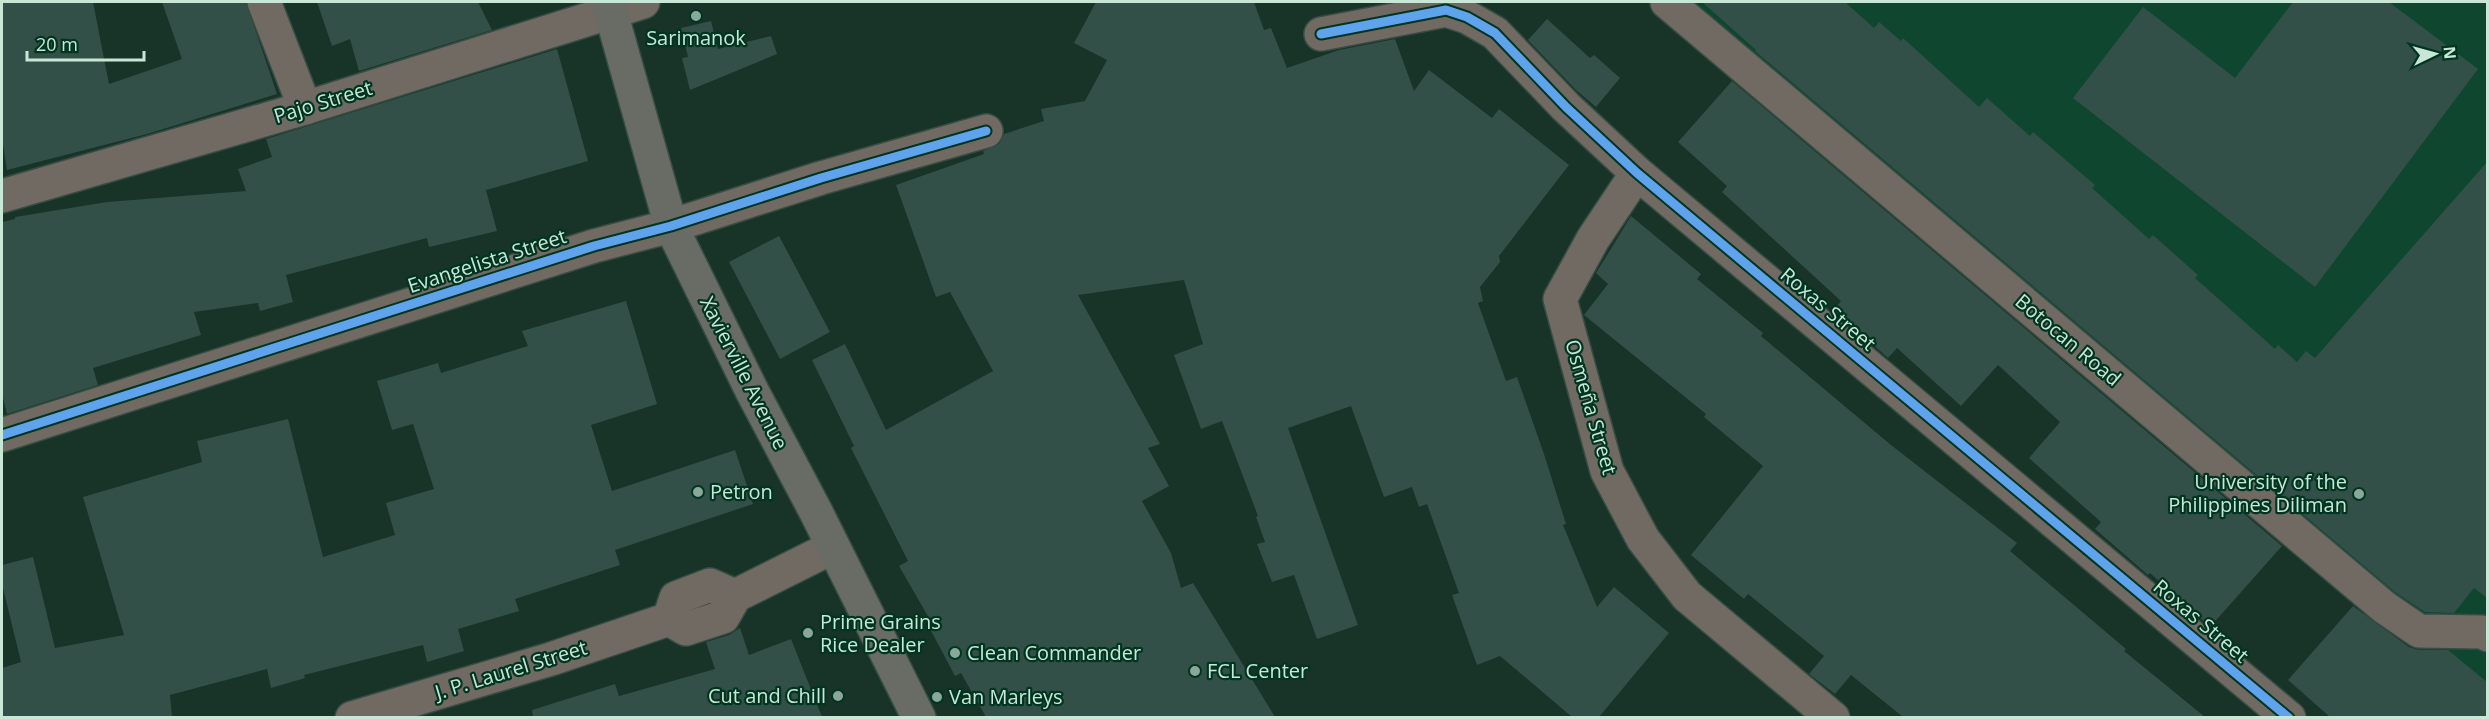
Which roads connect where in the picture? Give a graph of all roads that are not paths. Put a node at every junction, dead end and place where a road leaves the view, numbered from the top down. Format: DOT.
graph roads {
  1 [pos="264,2"];
  2 [pos="644,2"];
  3 [pos="1667,2"];
  4 [pos="610,7"];
  5 [pos="1321,34"];
  6 [pos="305,108"];
  7 [pos="986,131"];
  8 [pos="1637,173"];
  9 [pos="2,196"];
  10 [pos="671,225"];
  11 [pos="2,435"];
  12 [pos="833,546"];
  13 [pos="2487,634"];
  14 [pos="352,717"];
  15 [pos="919,717"];
  16 [pos="1833,717"];
  17 [pos="2289,717"];
  1 -- 6 [label="street"];
  2 -- 4 [label="street, Pajo Street"];
  3 -- 13 [label="street, Botocan Road"];
  4 -- 6 [label="street, Pajo Street"];
  4 -- 10 [label="main road, Xavierville Avenue"];
  5 -- 8 [label="street, Roxas Street"];
  6 -- 9 [label="street, Pajo Street"];
  7 -- 10 [label="street, Evangelista Street"];
  8 -- 16 [label="street, Osmeña Street"];
  8 -- 17 [label="street, Roxas Street"];
  10 -- 11 [label="street, Evangelista Street"];
  10 -- 12 [label="main road, Xavierville Avenue"];
  12 -- 14 [label="street, J. P. Laurel Street"];
  12 -- 15 [label="main road, Xavierville Avenue"];
}
